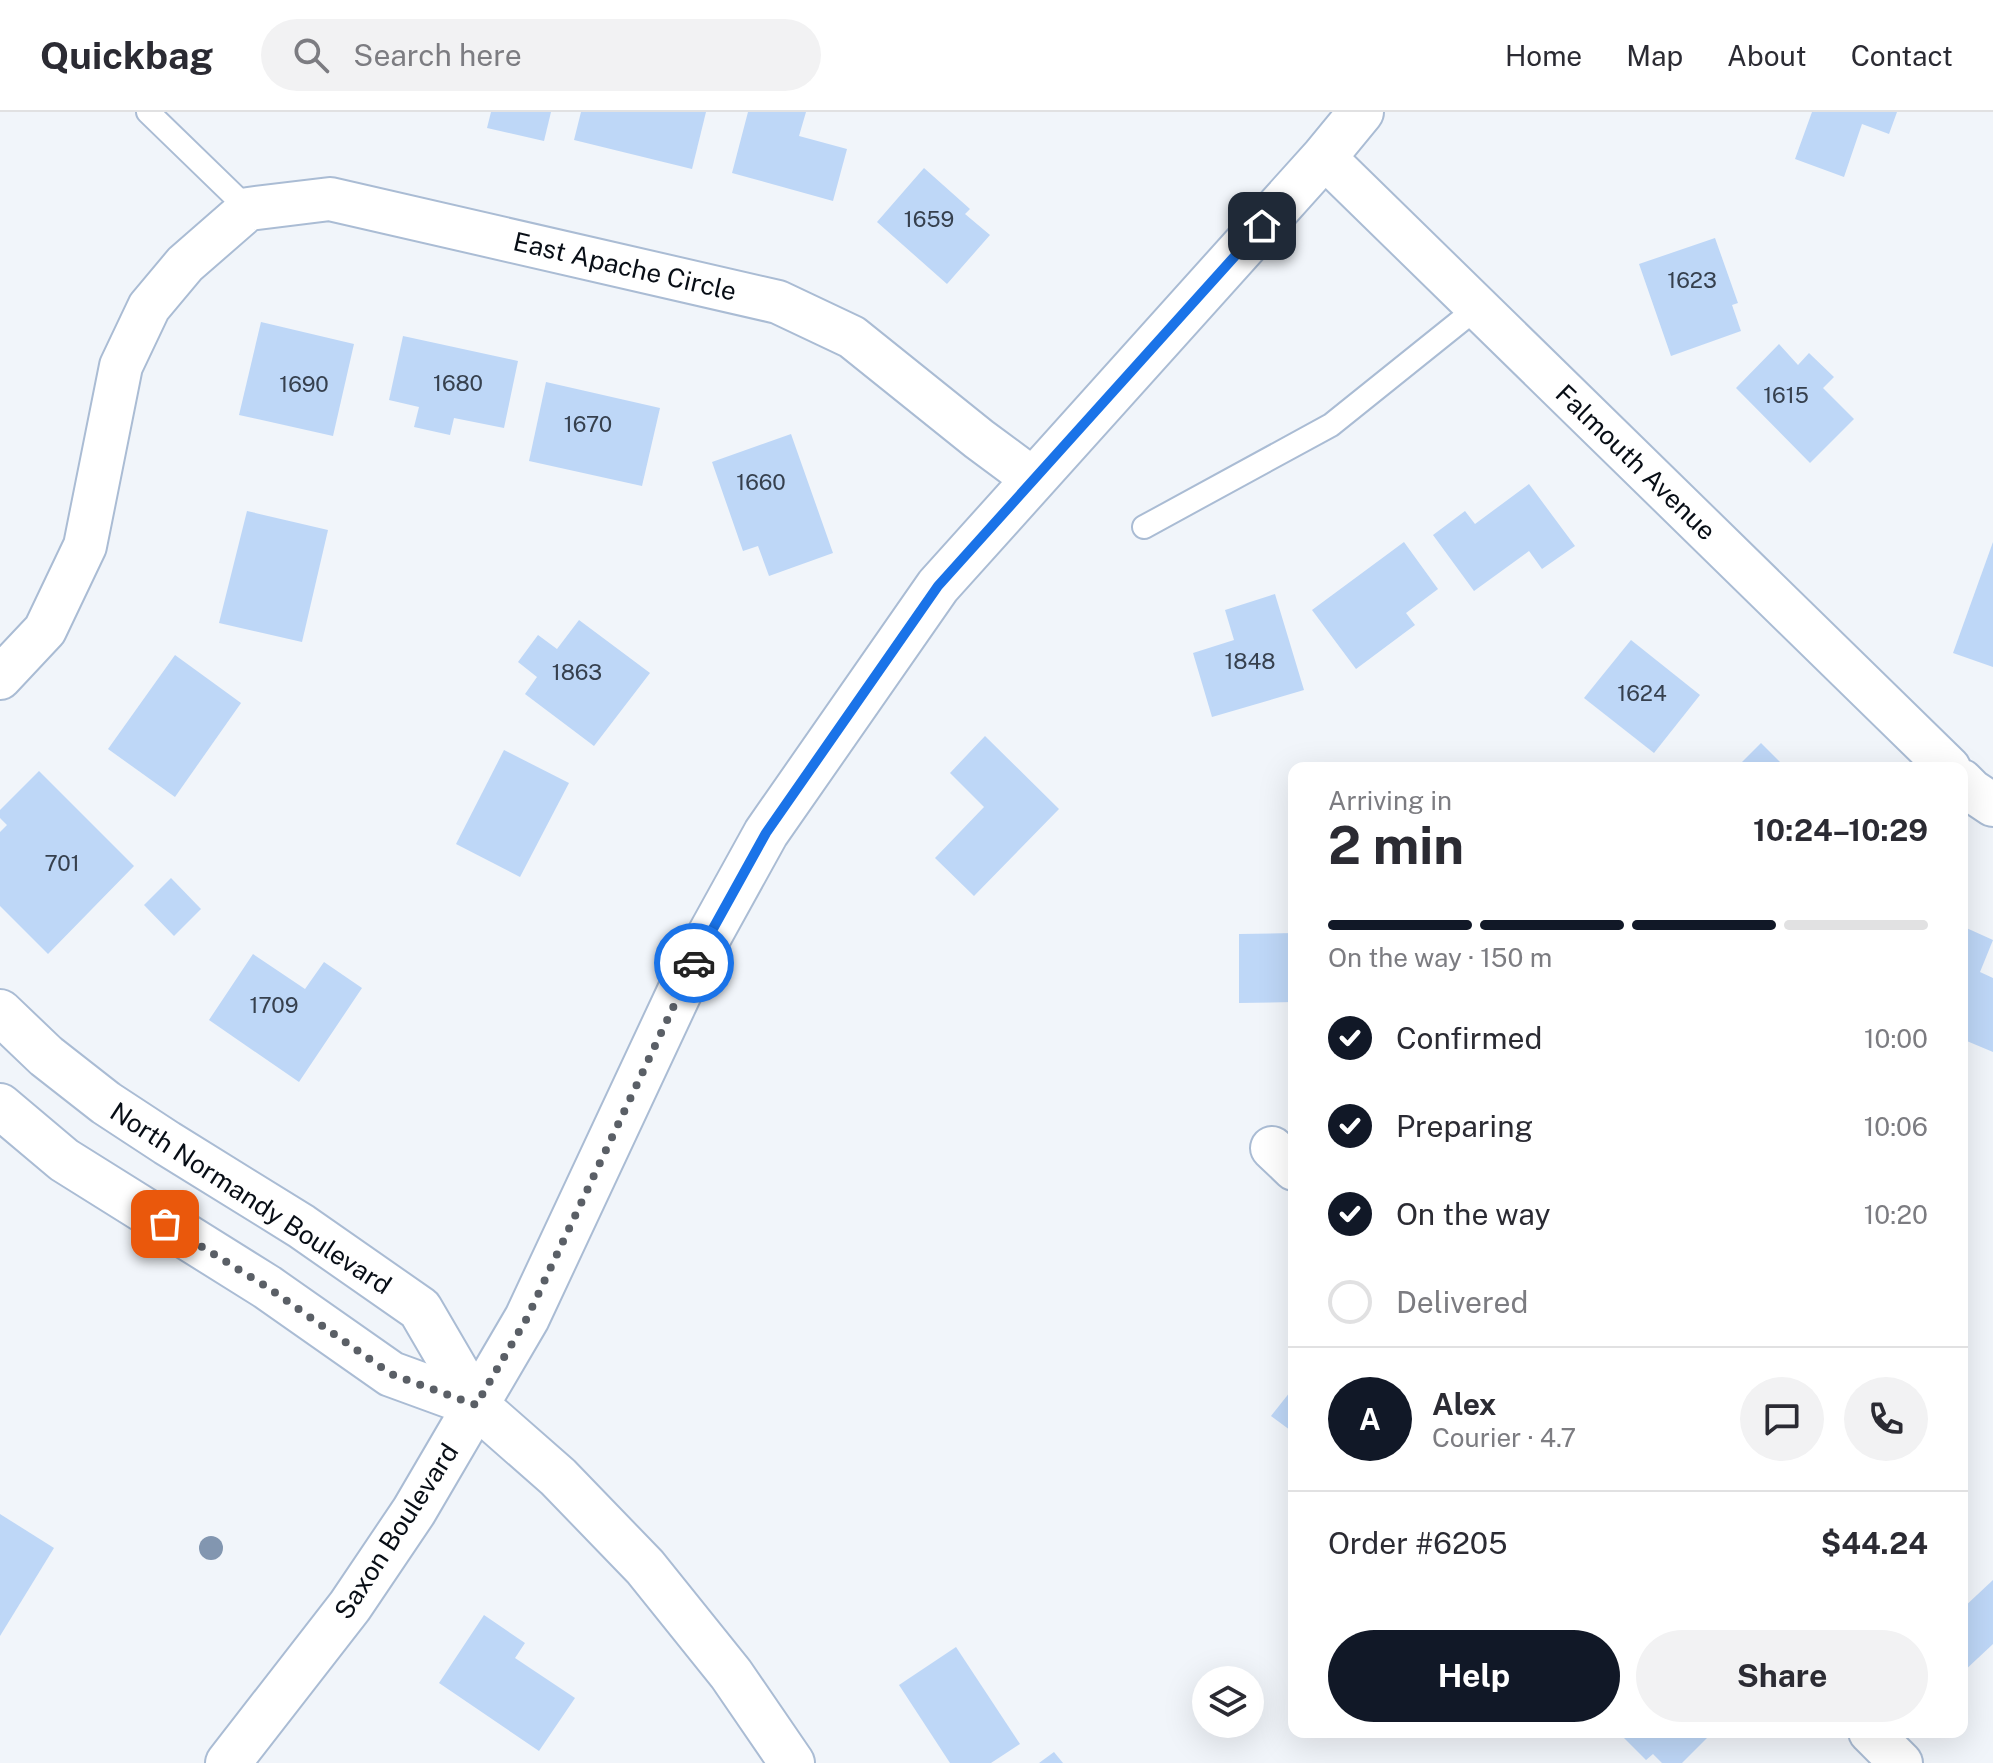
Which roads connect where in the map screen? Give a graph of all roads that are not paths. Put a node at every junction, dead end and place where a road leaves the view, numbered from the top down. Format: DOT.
graph roads {
  1 [pos="148,112"];
  2 [pos="1361,112"];
  3 [pos="1324,157"];
  4 [pos="248,209"];
  5 [pos="1478,307"];
  6 [pos="1033,479"];
  7 [pos="1144,527"];
  8 [pos="0,678"];
  9 [pos="1943,762"];
  10 [pos="1968,787"];
  11 [pos="1993,805"];
  12 [pos="0,1012"];
  13 [pos="0,1106"];
  14 [pos="476,1405"];
  15 [pos="1876,1738"];
  16 [pos="228,1763"];
  17 [pos="792,1763"];
  18 [pos="1901,1763"];
  1 -- 4 [label="lane"];
  2 -- 3 [label="main road, Saxon Boulevard"];
  3 -- 5 [label="street, Falmouth Avenue"];
  3 -- 6 [label="main road, Saxon Boulevard"];
  4 -- 6 [label="street, East Apache Circle"];
  4 -- 8 [label="street"];
  5 -- 7 [label="lane"];
  5 -- 9 [label="street, Falmouth Avenue"];
  6 -- 14 [label="main road, Saxon Boulevard"];
  10 -- 11 [label="street"];
  12 -- 14 [label="main road, North Normandy Boulevard"];
  13 -- 14 [label="main road, North Normandy Boulevard"];
  14 -- 16 [label="main road, Saxon Boulevard"];
  14 -- 17 [label="main road, North Normandy Boulevard"];
  15 -- 18 [label="street"];
}
